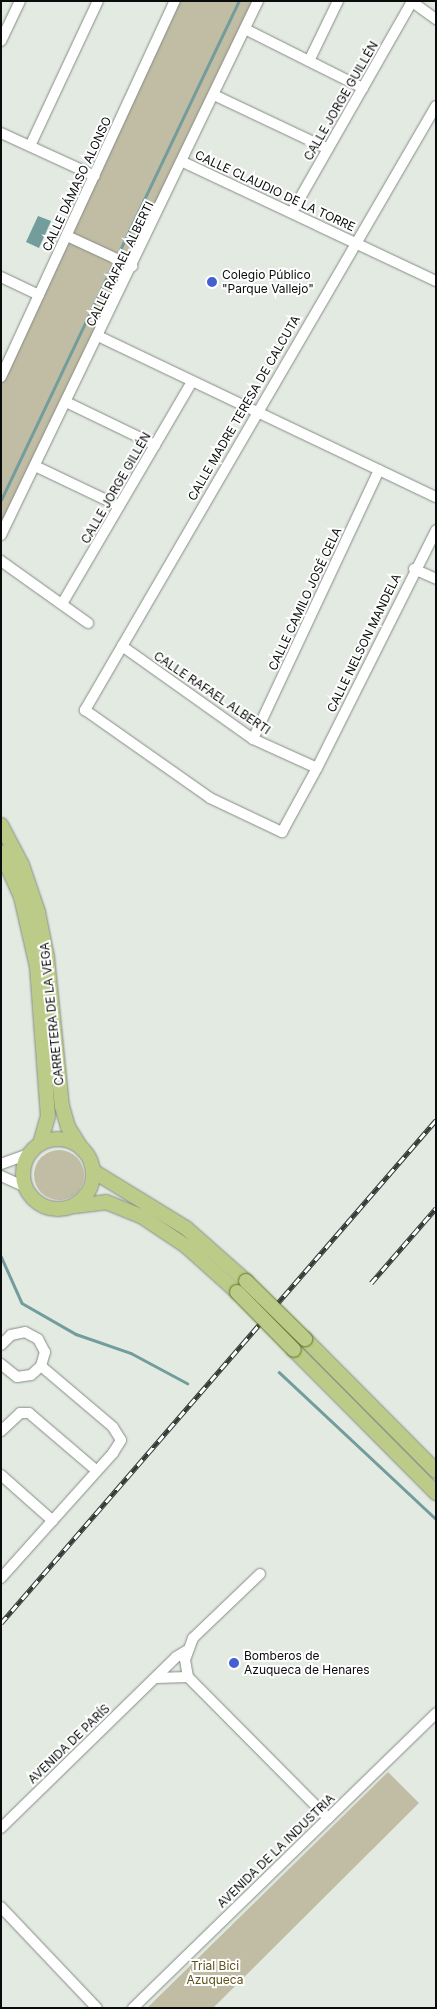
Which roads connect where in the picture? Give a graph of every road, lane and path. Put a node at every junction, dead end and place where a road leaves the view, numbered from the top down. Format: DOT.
graph roads {
  1 [pos="20,1"];
  2 [pos="98,1"];
  3 [pos="175,1"];
  4 [pos="258,1"];
  5 [pos="338,1"];
  6 [pos="412,2"];
  7 [pos="436,19"];
  8 [pos="245,29"];
  9 [pos="1,41"];
  10 [pos="309,61"];
  11 [pos="363,88"];
  12 [pos="214,95"];
  13 [pos="436,106"];
  14 [pos="1,133"];
  15 [pos="30,146"];
  16 [pos="328,149"];
  17 [pos="183,162"];
  18 [pos="95,176"];
  19 [pos="292,212"];
  20 [pos="67,236"];
  21 [pos="355,243"];
  22 [pos="132,266"];
  23 [pos="1,277"];
  24 [pos="436,281"];
  25 [pos="40,295"];
  26 [pos="98,336"];
  27 [pos="1,377"];
  28 [pos="191,383"];
  29 [pos="66,402"];
  30 [pos="256,412"];
  31 [pos="155,445"];
  32 [pos="35,466"];
  33 [pos="379,470"];
  34 [pos="436,497"];
  35 [pos="119,506"];
  36 [pos="436,530"];
  37 [pos="2,531"];
  38 [pos="1,562"];
  39 [pos="414,569"];
  40 [pos="436,579"];
  41 [pos="62,604"];
  42 [pos="88,623"];
  43 [pos="122,646"];
  44 [pos="253,739"];
  45 [pos="318,768"];
  46 [pos="1,825"];
  47 [pos="1,852"];
  48 [pos="40,1144"];
  49 [pos="81,1148"];
  50 [pos="29,1154"];
  51 [pos="1,1164"];
  52 [pos="93,1171"];
  53 [pos="1,1176"];
  54 [pos="26,1187"];
  55 [pos="69,1207"];
  56 [pos="1,1345"];
  57 [pos="41,1366"];
  58 [pos="2,1369"];
  59 [pos="1,1431"];
  60 [pos="97,1471"];
  61 [pos="436,1471"];
  62 [pos="1,1475"];
  63 [pos="436,1493"];
  64 [pos="53,1521"];
  65 [pos="4,1571"];
  66 [pos="260,1574"];
  67 [pos="186,1652"];
  68 [pos="188,1677"];
  69 [pos="156,1678"];
  70 [pos="436,1712"];
  71 [pos="328,1818"];
  72 [pos="1,1828"];
  73 [pos="1,1907"];
  74 [pos="97,2008"];
  75 [pos="134,2008"];
  1 -- 9 [label="street"];
  2 -- 15 [label="street"];
  3 -- 18 [label="street, CALLE DÁMASO ALONSO"];
  4 -- 8 [label="street, CALLE RAFAEL ALBERTI"];
  5 -- 10 [label="street"];
  6 -- 7 [label="street"];
  6 -- 11 [label="street, CALLE JORGE GUILLÉN"];
  8 -- 10 [label="street"];
  8 -- 12 [label="street, CALLE RAFAEL ALBERTI"];
  10 -- 11 [label="street"];
  11 -- 16 [label="street, CALLE JORGE GUILLÉN"];
  12 -- 16 [label="street"];
  12 -- 17 [label="street, CALLE RAFAEL ALBERTI"];
  13 -- 21 [label="street, CALLE MADRE TERESA DE CALCUTA"];
  14 -- 15 [label="street"];
  15 -- 18 [label="street"];
  16 -- 19 [label="street, CALLE JORGE GUILLÉN"];
  17 -- 19 [label="street, CALLE CLAUDIO DE LA TORRE"];
  17 -- 22 [label="street, CALLE RAFAEL ALBERTI"];
  18 -- 20 [label="street, CALLE DÁMASO ALONSO"];
  19 -- 21 [label="street, CALLE CLAUDIO DE LA TORRE"];
  20 -- 22 [label="street"];
  20 -- 25 [label="street, CALLE DÁMASO ALONSO"];
  21 -- 24 [label="street, CALLE CLAUDIO DE LA TORRE"];
  21 -- 30 [label="street, CALLE MADRE TERESA DE CALCUTA"];
  22 -- 26 [label="street, CALLE RAFAEL ALBERTI"];
  23 -- 25 [label="street"];
  25 -- 27 [label="street, CALLE DÁMASO ALONSO"];
  26 -- 28 [label="street"];
  26 -- 29 [label="street, CALLE RAFAEL ALBERTI"];
  28 -- 30 [label="street"];
  28 -- 31 [label="street, CALLE JORGE GILLÉN"];
  29 -- 31 [label="street"];
  29 -- 32 [label="street, CALLE RAFAEL ALBERTI"];
  30 -- 33 [label="street"];
  30 -- 43 [label="street, CALLE MADRE TERESA DE CALCUTA"];
  31 -- 35 [label="street, CALLE JORGE GILLÉN"];
  32 -- 35 [label="street"];
  32 -- 37 [label="street, CALLE RAFAEL ALBERTI"];
  33 -- 34 [label="street"];
  33 -- 44 [label="street, CALLE CAMILO JOSÉ CELA"];
  35 -- 41 [label="street, CALLE JORGE GILLÉN"];
  36 -- 39 [label="street, CALLE NELSON MANDELA"];
  38 -- 41 [label="street"];
  39 -- 40 [label="street"];
  39 -- 45 [label="street, CALLE NELSON MANDELA"];
  41 -- 42 [label="street"];
  43 -- 44 [label="street, CALLE RAFAEL ALBERTI"];
  43 -- 45 [label="street, CALLE MADRE TERESA DE CALCUTA"];
  44 -- 45 [label="street, CALLE RAFAEL ALBERTI"];
  46 -- 49 [label="main road, CARRETERA DE LA VEGA"];
  47 -- 48 [label="main road, CARRETERA DE LA VEGA"];
  48 -- 49 [label="main road"];
  48 -- 50 [label="main road"];
  49 -- 52 [label="main road"];
  50 -- 51 [label="street"];
  50 -- 54 [label="main road"];
  52 -- 55 [label="main road"];
  52 -- 61 [label="main road, bridge"];
  53 -- 54 [label="street"];
  54 -- 55 [label="main road"];
  55 -- 63 [label="main road, bridge"];
  56 -- 57 [label="street"];
  57 -- 58 [label="street"];
  57 -- 60 [label="street"];
  59 -- 60 [label="street"];
  60 -- 64 [label="street"];
  62 -- 64 [label="street"];
  64 -- 65 [label="street"];
  66 -- 67 [label="street, AVENIDA DE PARÍS"];
  67 -- 68 [label="street"];
  67 -- 69 [label="street, AVENIDA DE PARÍS"];
  68 -- 69 [label="street"];
  68 -- 71 [label="street"];
  69 -- 72 [label="street, AVENIDA DE PARÍS"];
  70 -- 71 [label="street, AVENIDA DE LA INDUSTRIA"];
  71 -- 75 [label="street, AVENIDA DE LA INDUSTRIA"];
  73 -- 74 [label="street"];
}
